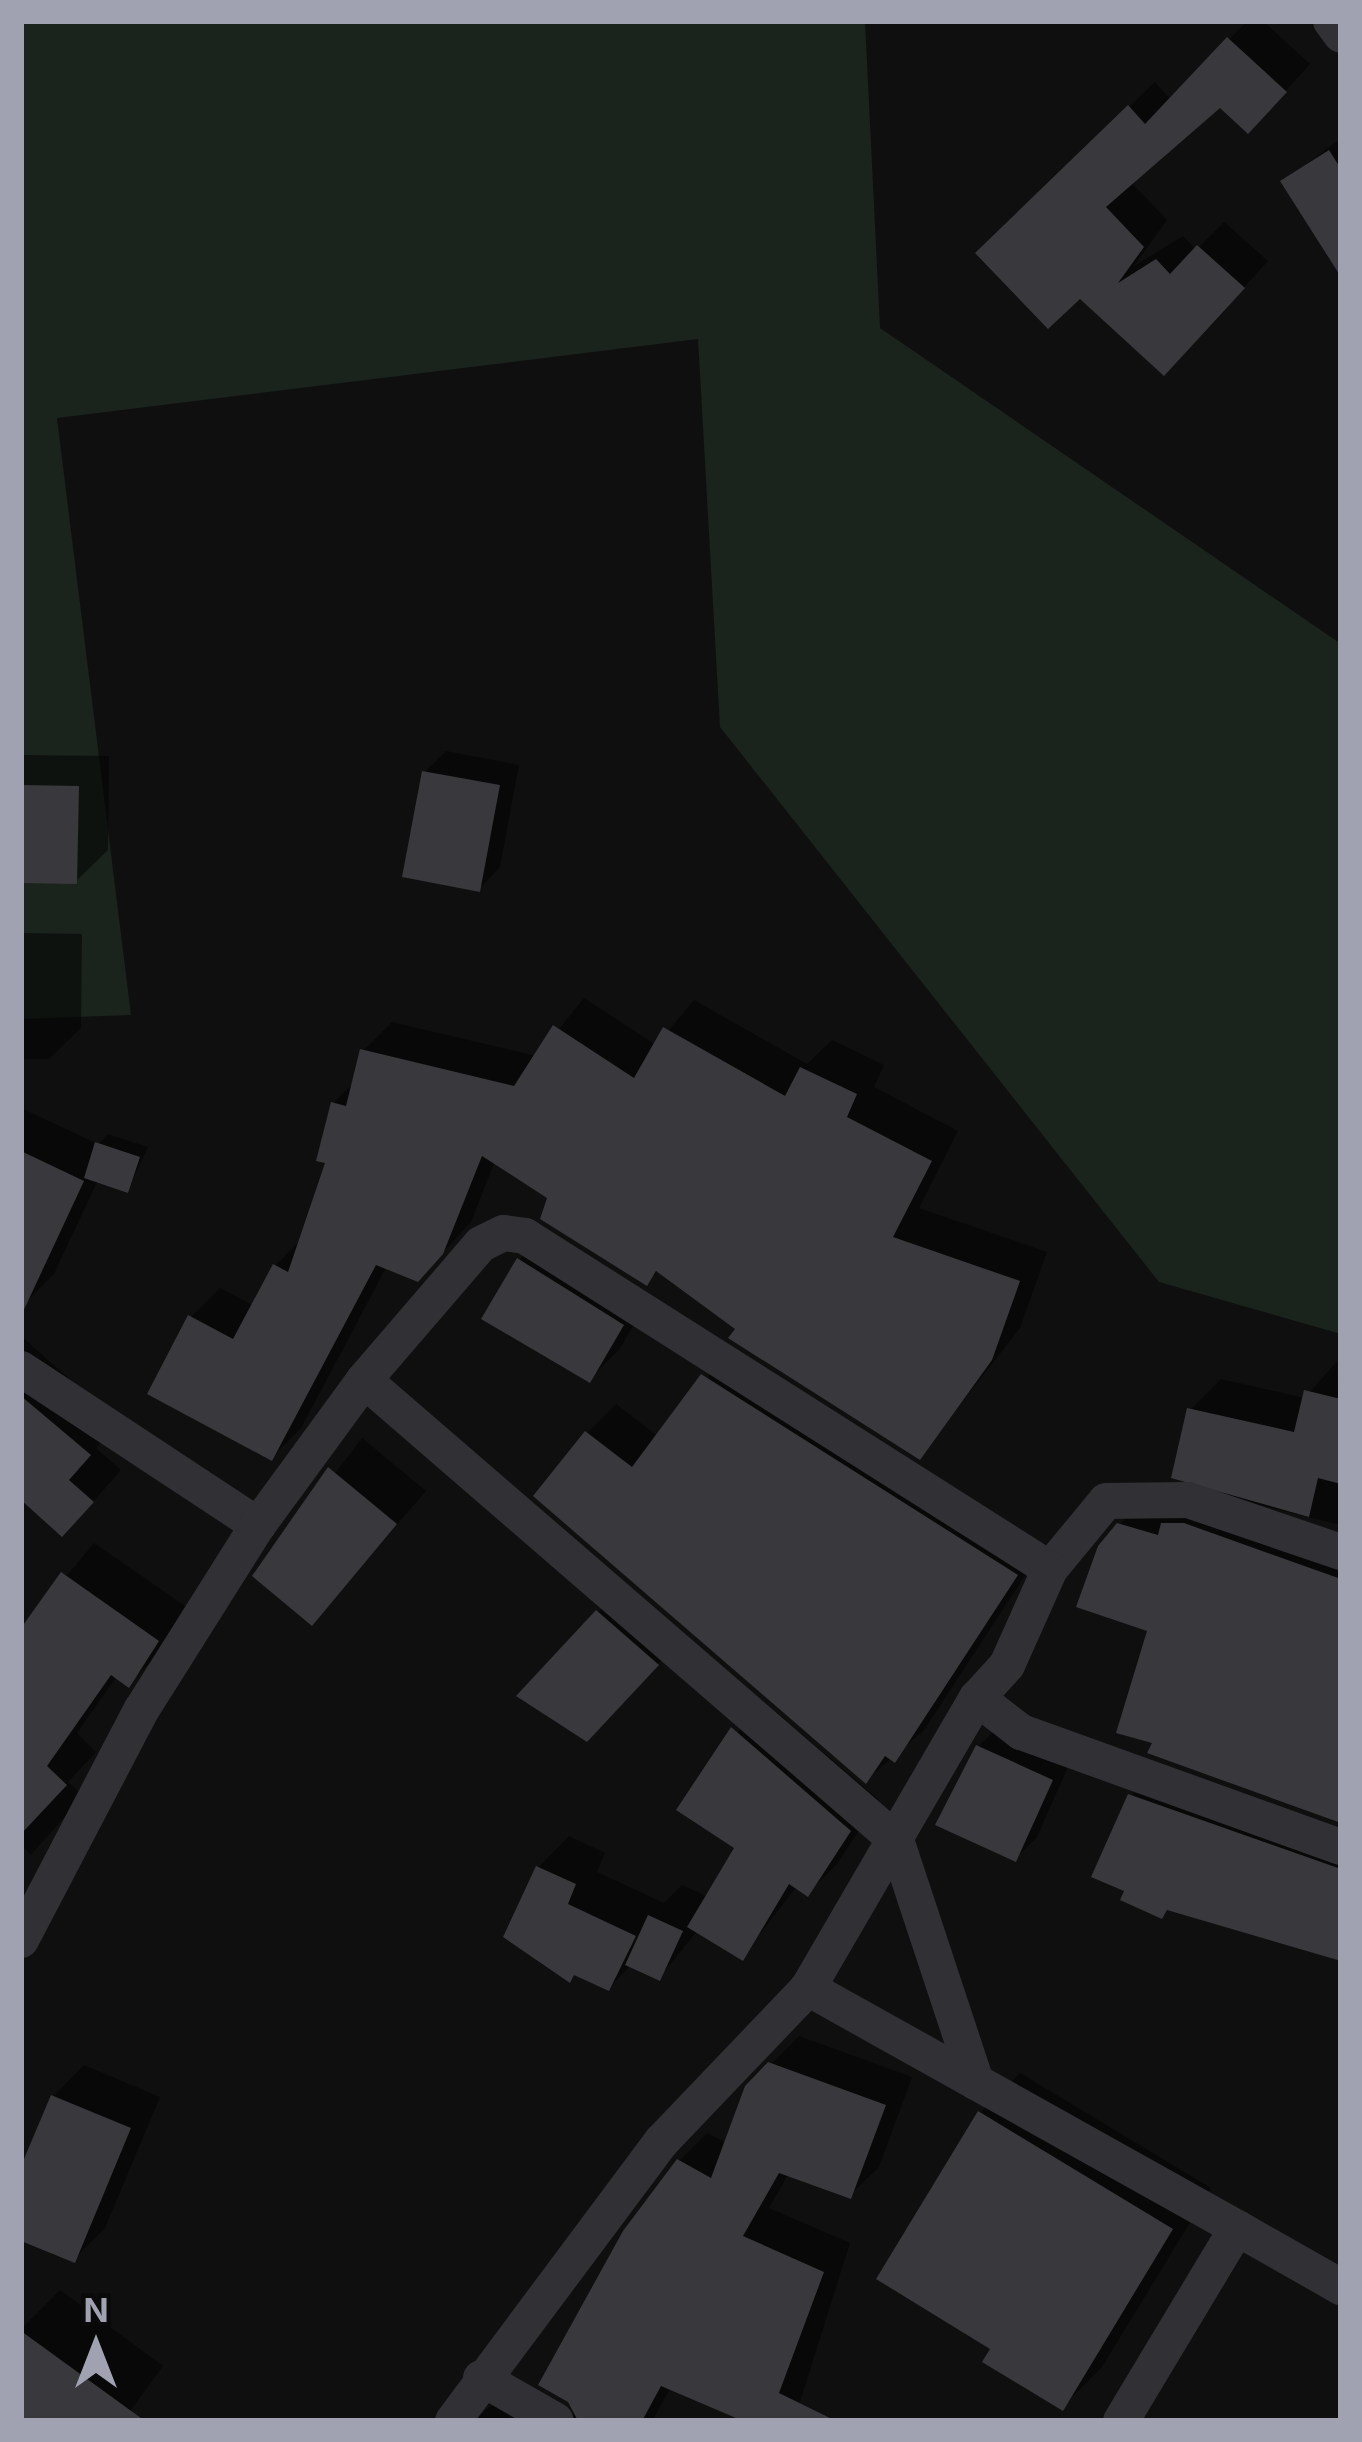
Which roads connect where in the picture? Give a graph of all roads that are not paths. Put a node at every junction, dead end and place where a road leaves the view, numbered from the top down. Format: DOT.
graph roads {
  1 [pos="1331,21"];
  2 [pos="1341,34"];
  3 [pos="21,1369"];
  4 [pos="364,1380"];
  5 [pos="258,1525"];
  6 [pos="1341,1552"];
  7 [pos="1049,1569"];
  8 [pos="976,1698"];
  9 [pos="896,1840"];
  10 [pos="1341,1847"];
  11 [pos="21,1940"];
  12 [pos="808,1988"];
  13 [pos="976,2082"];
  14 [pos="1237,2228"];
  15 [pos="1341,2287"];
  16 [pos="482,2378"];
  17 [pos="453,2421"];
  18 [pos="556,2421"];
  19 [pos="1120,2421"];
  1 -- 2 [label="street"];
  3 -- 5 [label="street"];
  4 -- 5 [label="street"];
  4 -- 7 [label="street"];
  4 -- 9 [label="street"];
  5 -- 11 [label="street"];
  6 -- 7 [label="street"];
  7 -- 8 [label="street"];
  8 -- 9 [label="street"];
  8 -- 10 [label="street"];
  9 -- 12 [label="street"];
  9 -- 13 [label="street"];
  12 -- 13 [label="street"];
  12 -- 16 [label="street"];
  13 -- 14 [label="street"];
  14 -- 15 [label="street"];
  14 -- 19 [label="street"];
  16 -- 17 [label="street"];
  16 -- 18 [label="street"];
}
